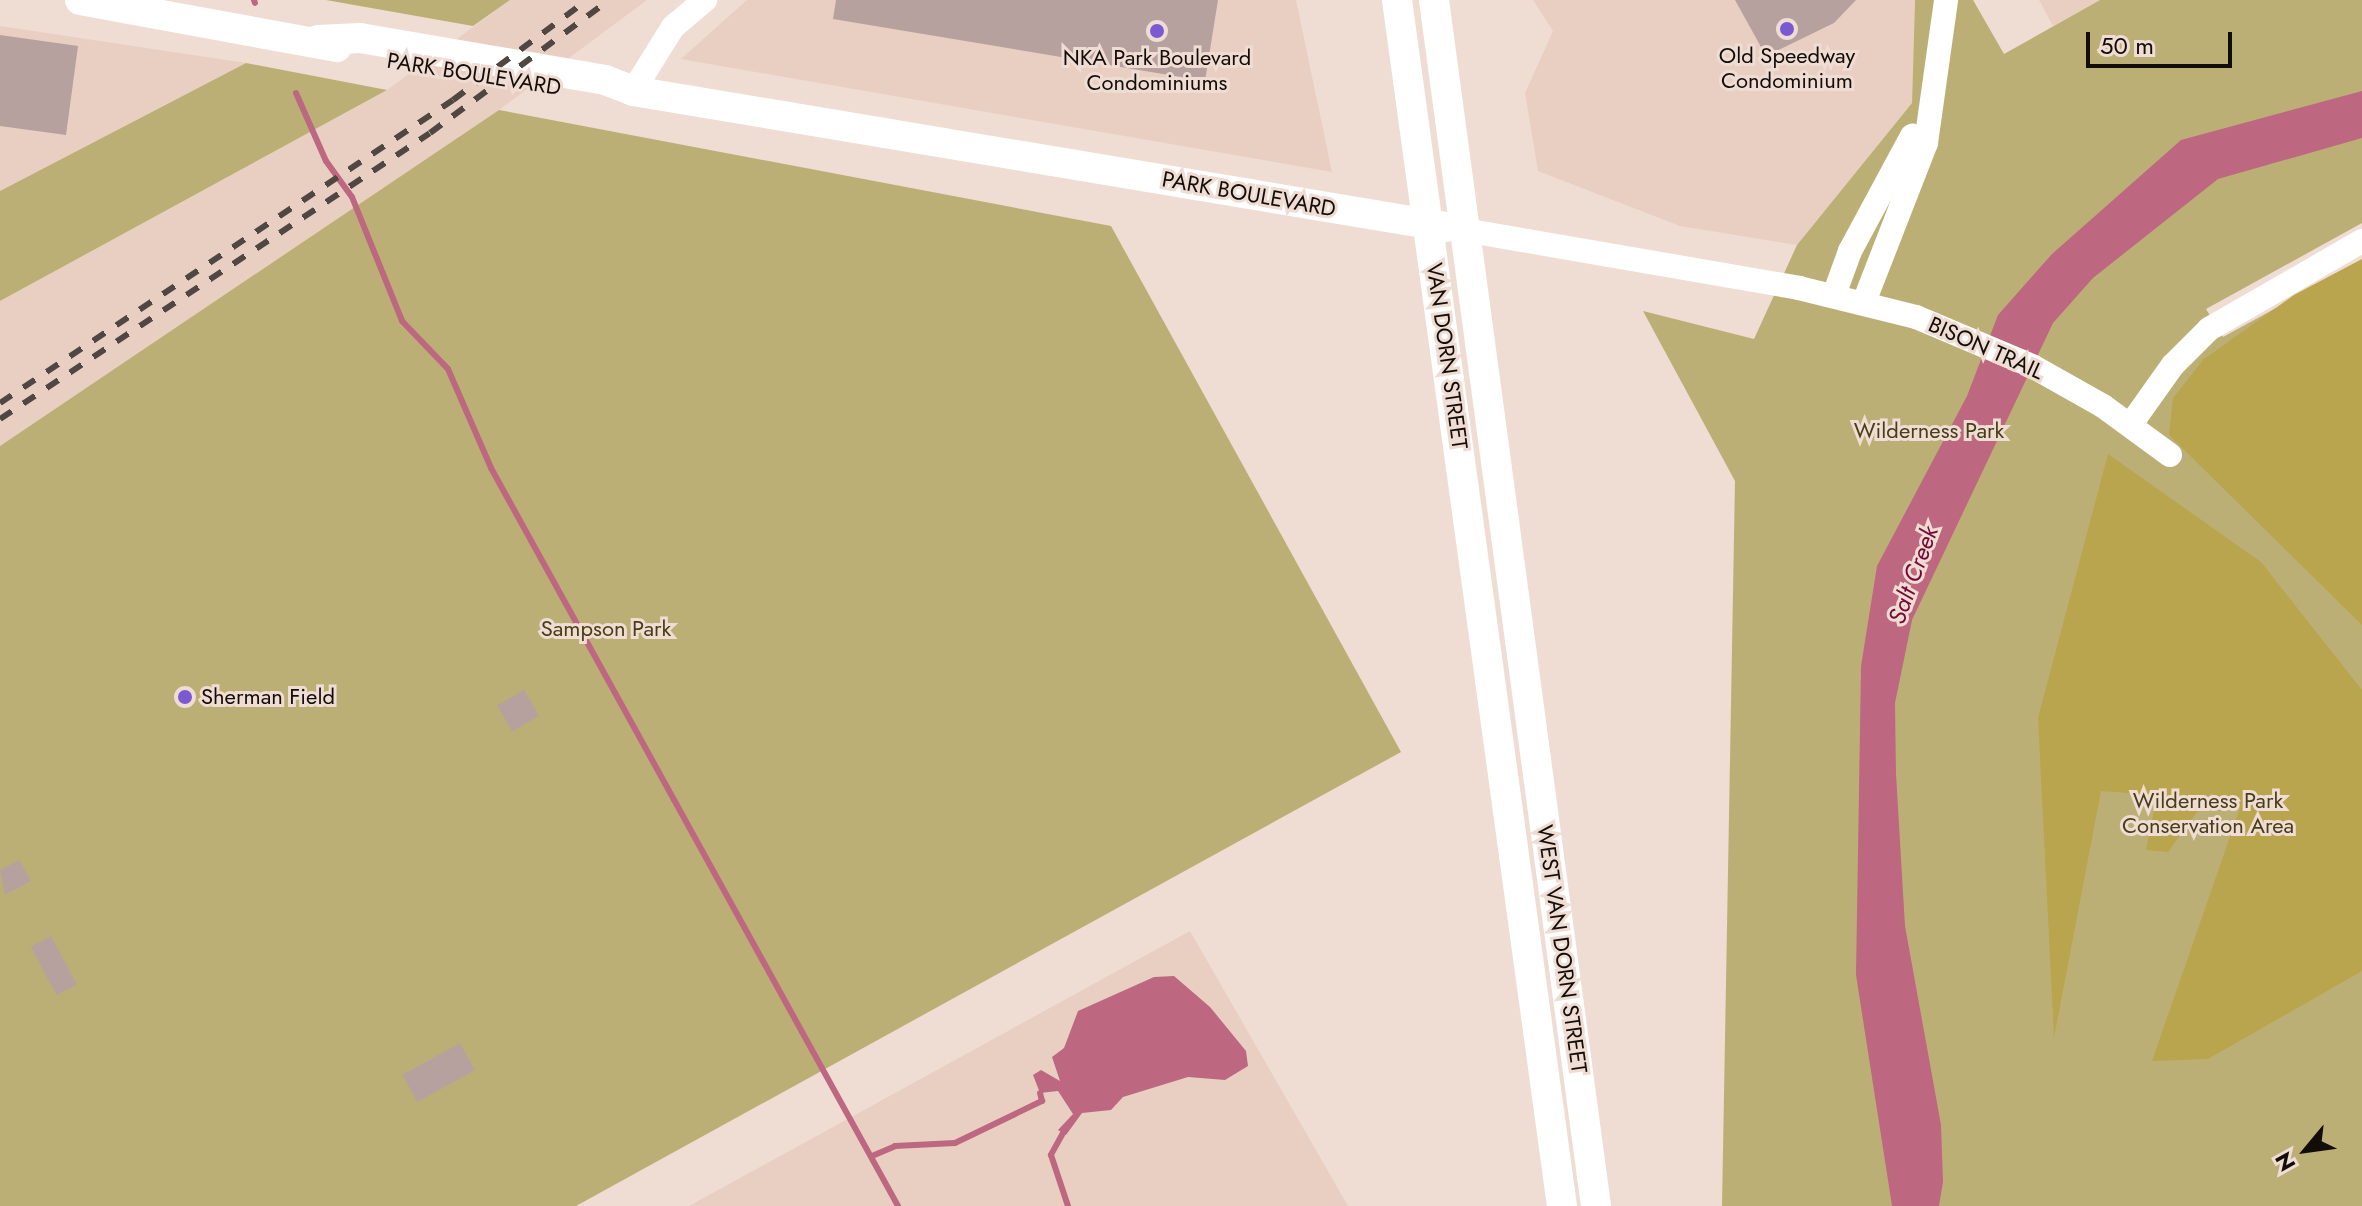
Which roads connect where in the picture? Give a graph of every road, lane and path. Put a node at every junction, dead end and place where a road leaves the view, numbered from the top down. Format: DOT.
graph roads {
  1 [pos="80,0"];
  2 [pos="705,0"];
  3 [pos="1397,0"];
  4 [pos="1434,0"];
  5 [pos="1946,0"];
  6 [pos="633,91"];
  7 [pos="1930,112"];
  8 [pos="1428,225"];
  9 [pos="1464,230"];
  10 [pos="2362,241"];
  11 [pos="1834,295"];
  12 [pos="1864,302"];
  13 [pos="2131,424"];
  14 [pos="2170,455"];
  15 [pos="1527,692"];
  16 [pos="1496,712"];
  17 [pos="1562,1206"];
  18 [pos="1596,1206"];
  1 -- 6 [label="main road, PARK BOULEVARD"];
  2 -- 6 [label="street"];
  3 -- 8 [label="main road, VAN DORN STREET"];
  4 -- 9 [label="main road, VAN DORN STREET"];
  5 -- 7 [label="street"];
  6 -- 8 [label="main road, PARK BOULEVARD"];
  7 -- 11 [label="street"];
  7 -- 12 [label="street"];
  8 -- 9 [label="main road, PARK BOULEVARD"];
  8 -- 16 [label="main road, VAN DORN STREET"];
  9 -- 11 [label="street, PARK BOULEVARD"];
  9 -- 15 [label="main road, VAN DORN STREET"];
  10 -- 13 [label="street"];
  11 -- 12 [label="street, PARK BOULEVARD"];
  12 -- 13 [label="street, BISON TRAIL"];
  13 -- 14 [label="street"];
  15 -- 18 [label="main road, WEST VAN DORN STREET"];
  16 -- 17 [label="main road, WEST VAN DORN STREET"];
}
